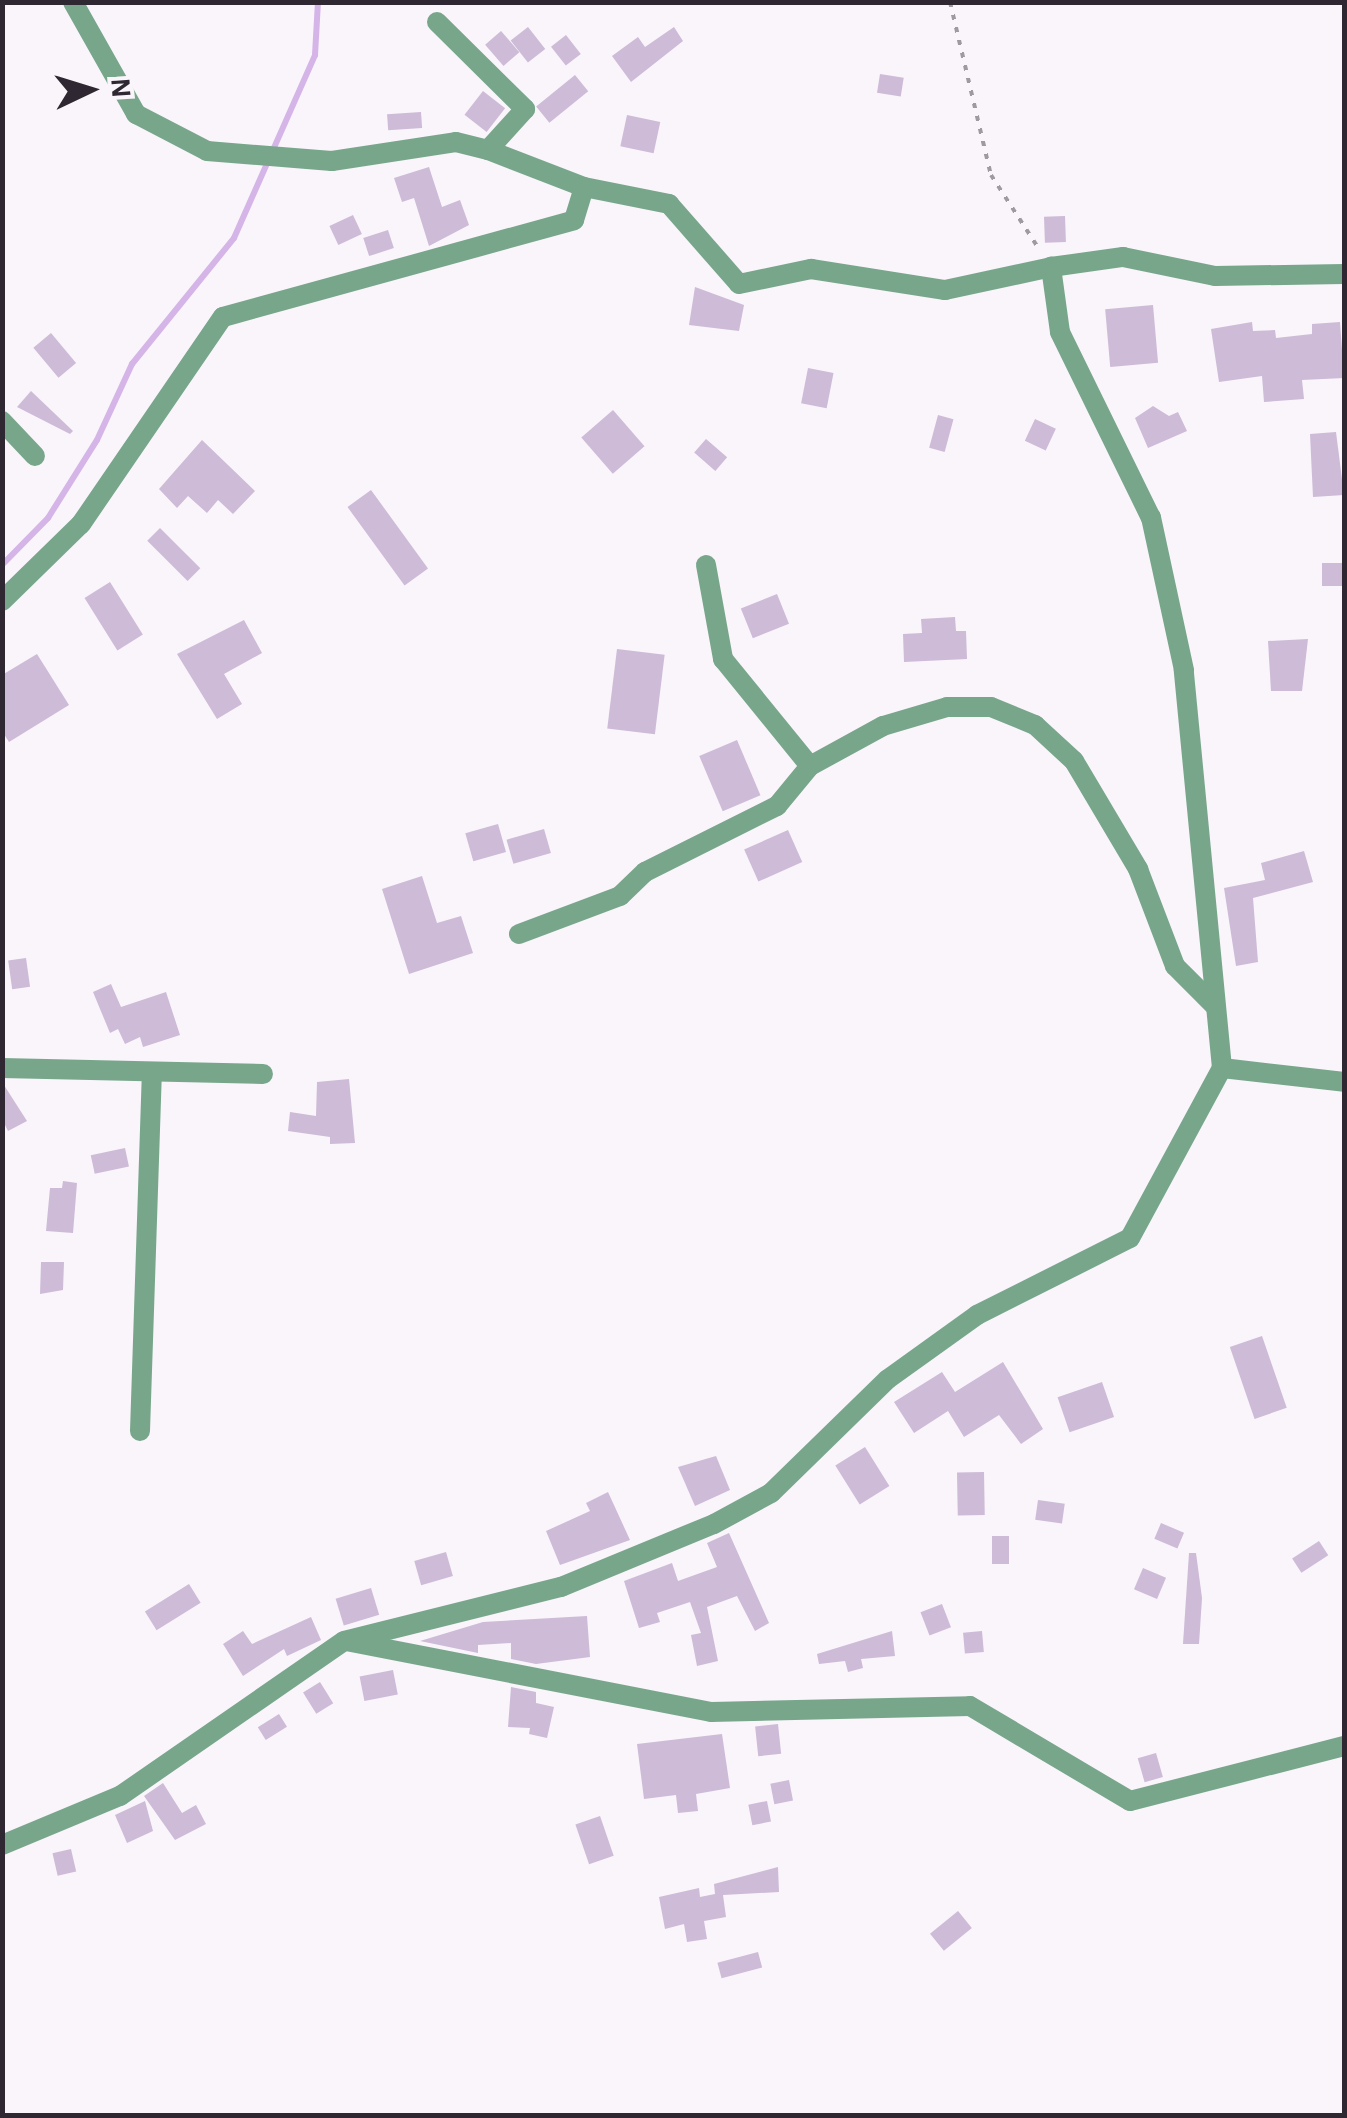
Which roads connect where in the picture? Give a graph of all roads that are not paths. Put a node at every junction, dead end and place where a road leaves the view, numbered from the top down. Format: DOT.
graph roads {
  1 [pos="73,2"];
  2 [pos="437,22"];
  3 [pos="488,150"];
  4 [pos="584,187"];
  5 [pos="1051,267"];
  6 [pos="1344,274"];
  7 [pos="2,421"];
  8 [pos="35,456"];
  9 [pos="706,565"];
  10 [pos="2,601"];
  11 [pos="810,766"];
  12 [pos="519,934"];
  13 [pos="1214,1006"];
  14 [pos="2,1068"];
  15 [pos="1222,1068"];
  16 [pos="152,1072"];
  17 [pos="264,1074"];
  18 [pos="1344,1082"];
  19 [pos="140,1431"];
  20 [pos="344,1641"];
  21 [pos="1344,1746"];
  22 [pos="2,1846"];
  1 -- 3 [label="street"];
  2 -- 3 [label="street"];
  3 -- 4 [label="street"];
  4 -- 5 [label="street"];
  4 -- 10 [label="street"];
  5 -- 6 [label="street"];
  5 -- 13 [label="street"];
  7 -- 8 [label="street"];
  9 -- 11 [label="street"];
  11 -- 12 [label="street"];
  11 -- 13 [label="street"];
  13 -- 15 [label="street"];
  14 -- 16 [label="street"];
  15 -- 18 [label="street"];
  15 -- 20 [label="street"];
  16 -- 17 [label="street"];
  16 -- 19 [label="street"];
  20 -- 21 [label="street"];
  20 -- 22 [label="street"];
}
